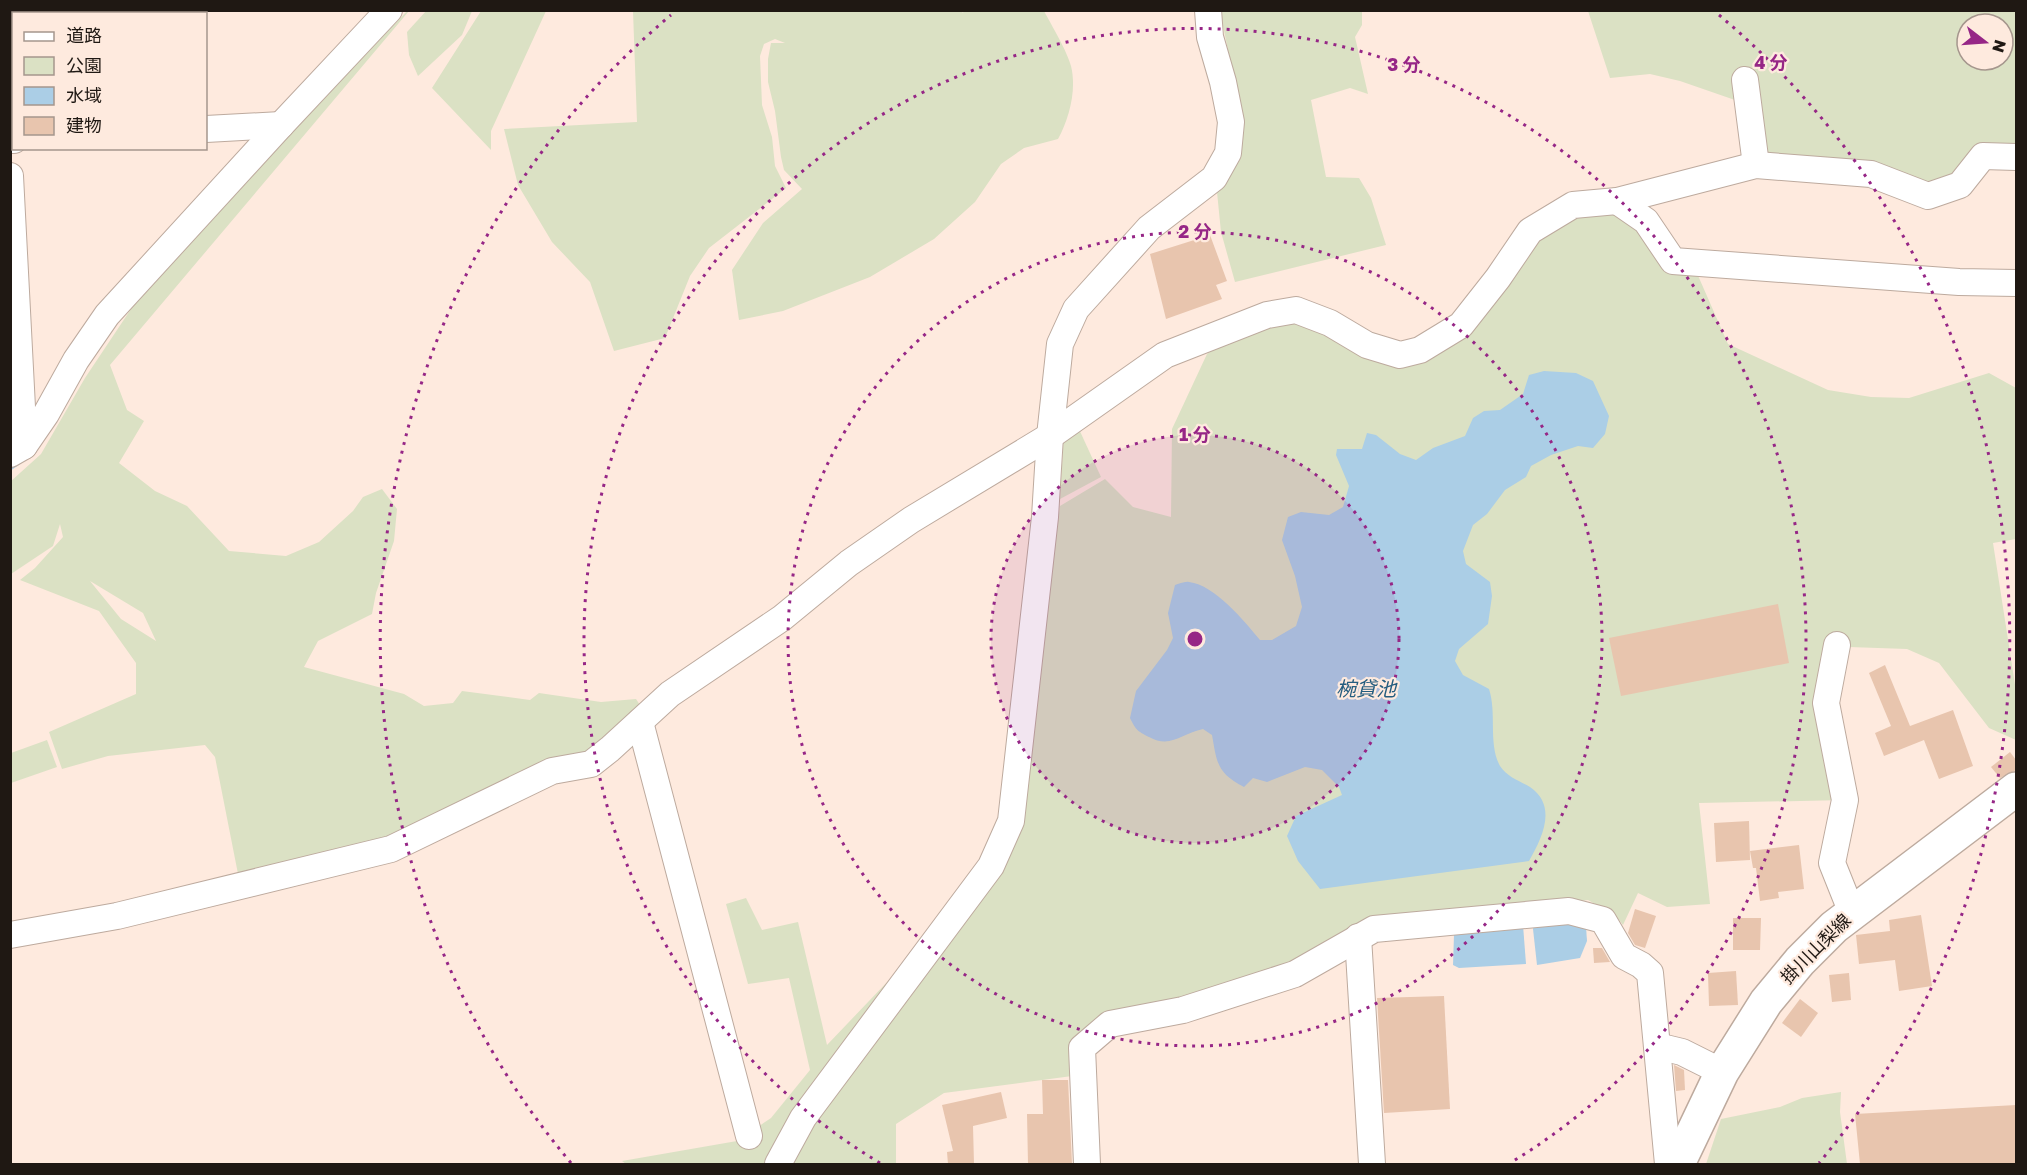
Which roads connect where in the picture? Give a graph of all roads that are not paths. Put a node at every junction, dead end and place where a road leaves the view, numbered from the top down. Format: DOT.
graph roads {
  1 [pos="389,10"];
  2 [pos="1208,10"];
  3 [pos="1745,80"];
  4 [pos="281,125"];
  5 [pos="207,129"];
  6 [pos="2016,157"];
  7 [pos="1756,165"];
  8 [pos="10,176"];
  9 [pos="1617,201"];
  10 [pos="2016,283"];
  11 [pos="1050,436"];
  12 [pos="17,450"];
  13 [pos="1837,645"];
  14 [pos="640,722"];
  15 [pos="2016,789"];
  16 [pos="1852,913"];
  17 [pos="10,935"];
  18 [pos="1358,938"];
  19 [pos="1657,1046"];
  20 [pos="1722,1072"];
  21 [pos="749,1136"];
  22 [pos="778,1164"];
  23 [pos="1086,1164"];
  24 [pos="1372,1164"];
  25 [pos="1668,1164"];
  26 [pos="1678,1164"];
  1 -- 4 [label="street"];
  2 -- 11 [label="street"];
  3 -- 7 [label="street"];
  4 -- 5 [label="street"];
  4 -- 12 [label="street"];
  6 -- 7 [label="street"];
  7 -- 9 [label="street"];
  8 -- 12 [label="street"];
  9 -- 10 [label="street"];
  9 -- 11 [label="street"];
  11 -- 14 [label="street"];
  11 -- 22 [label="street"];
  13 -- 16 [label="street"];
  14 -- 17 [label="street"];
  14 -- 21 [label="street"];
  15 -- 16 [label="main road, 掛川山梨線"];
  16 -- 20 [label="main road, 掛川山梨線"];
  18 -- 19 [label="street"];
  18 -- 23 [label="street"];
  18 -- 24 [label="street"];
  19 -- 20 [label="street"];
  19 -- 25 [label="street"];
  20 -- 26 [label="main road, 掛川山梨線"];
}
